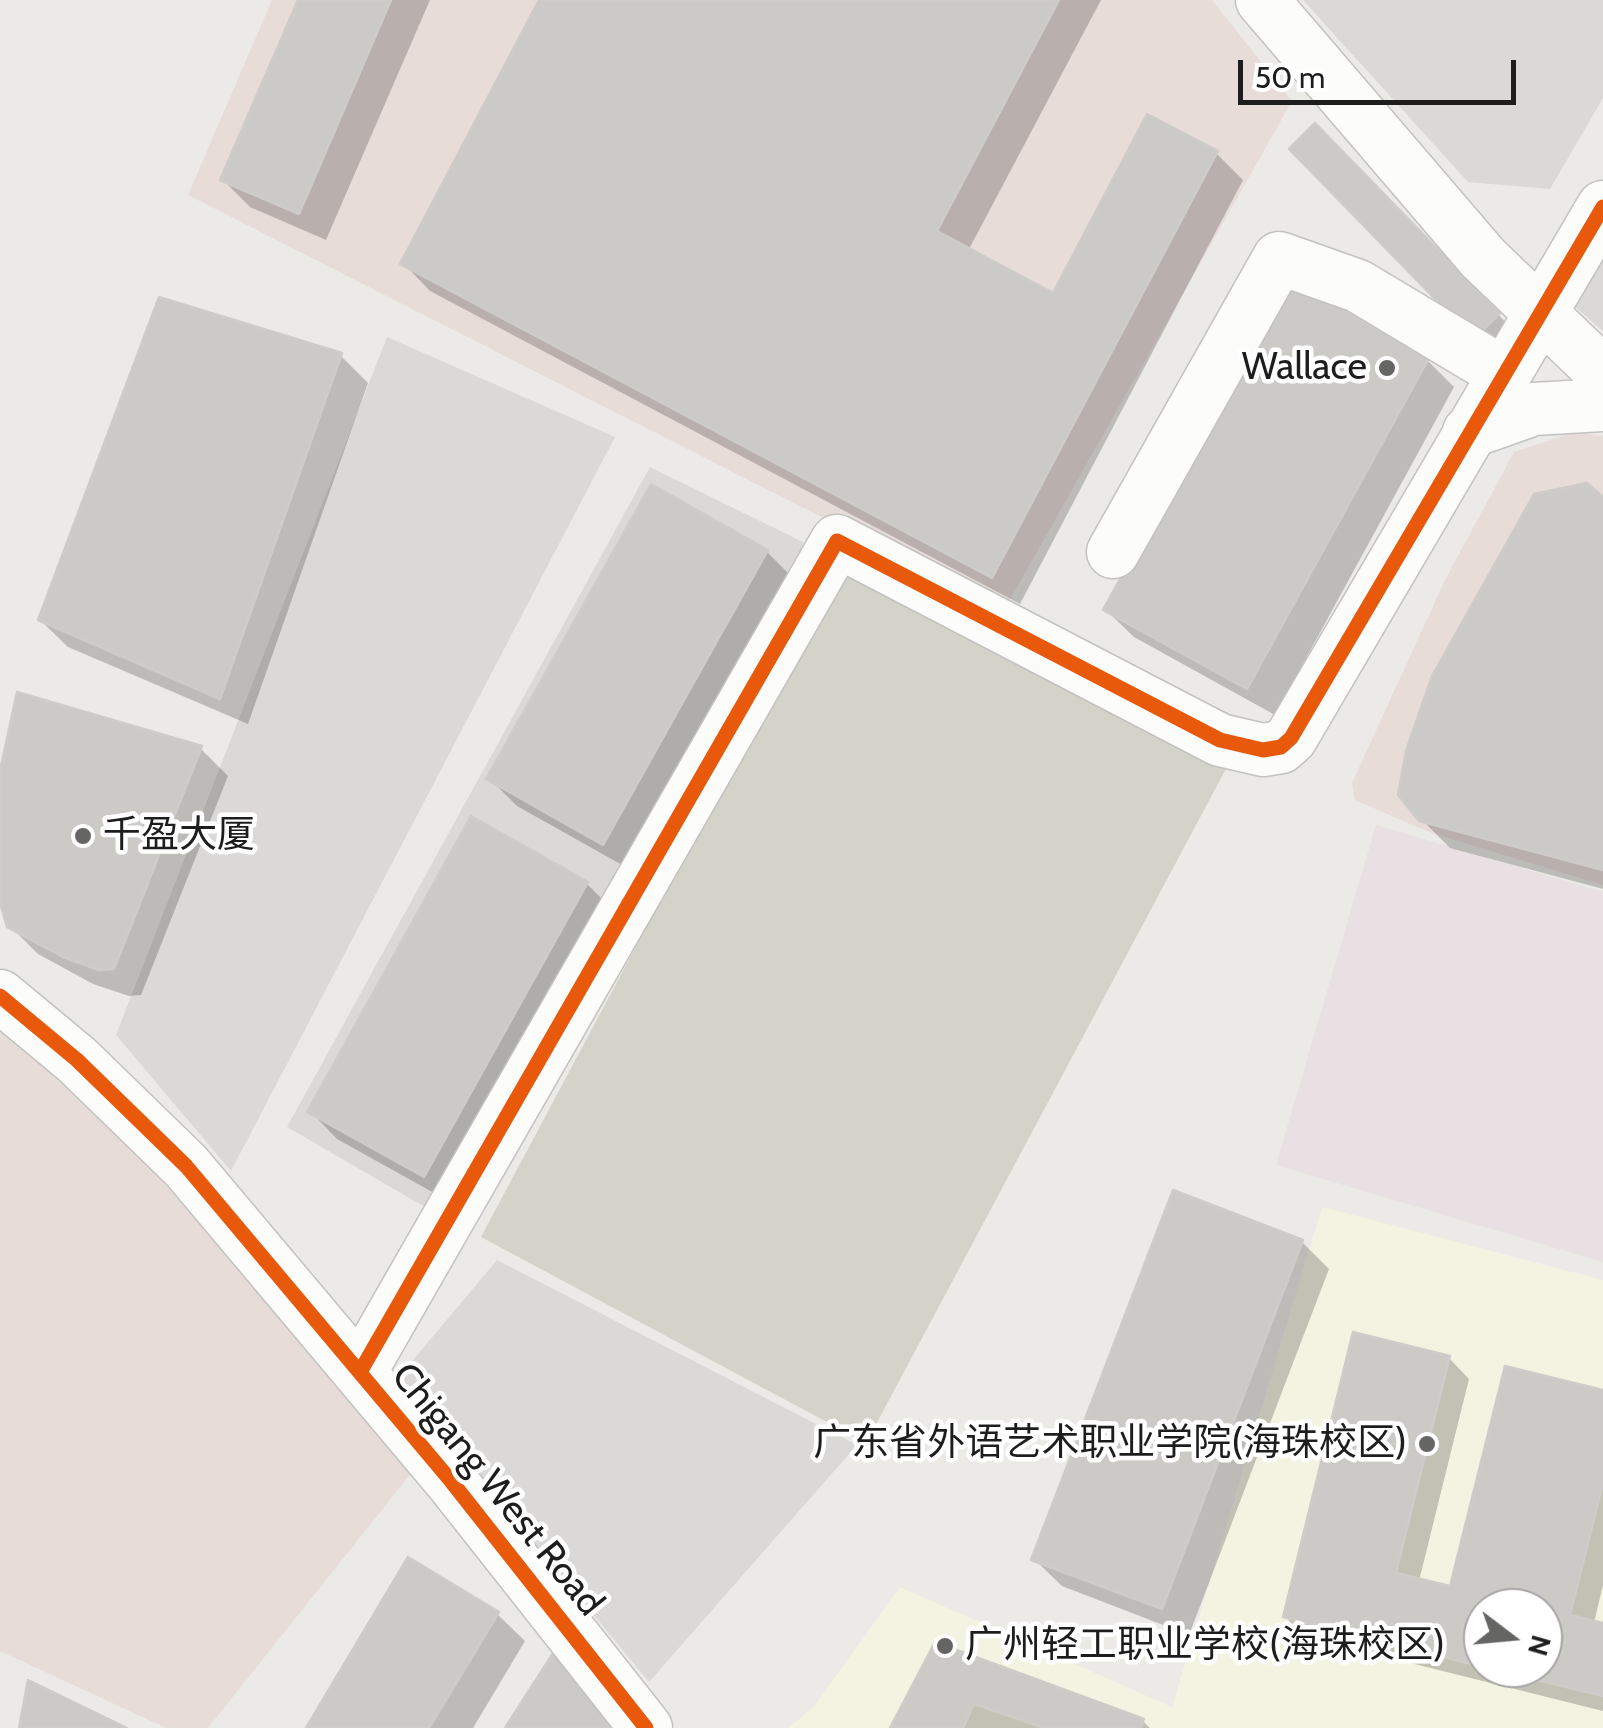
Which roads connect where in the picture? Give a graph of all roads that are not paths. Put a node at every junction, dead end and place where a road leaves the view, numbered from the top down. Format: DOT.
graph roads {
  1 [pos="1262,0"];
  2 [pos="1603,207"];
  3 [pos="1538,314"];
  4 [pos="1603,373"];
  5 [pos="1504,374"];
  6 [pos="1603,405"];
  7 [pos="1470,432"];
  8 [pos="1113,552"];
  9 [pos="0,996"];
  10 [pos="360,1372"];
  11 [pos="646,1728"];
  1 -- 3 [label="street"];
  2 -- 3 [label="street"];
  3 -- 4 [label="street"];
  3 -- 5 [label="street"];
  5 -- 7 [label="street"];
  5 -- 8 [label="street"];
  6 -- 7 [label="street"];
  7 -- 10 [label="street"];
  9 -- 10 [label="street, Chigang West Road"];
  10 -- 11 [label="street, Chigang West Road"];
}
